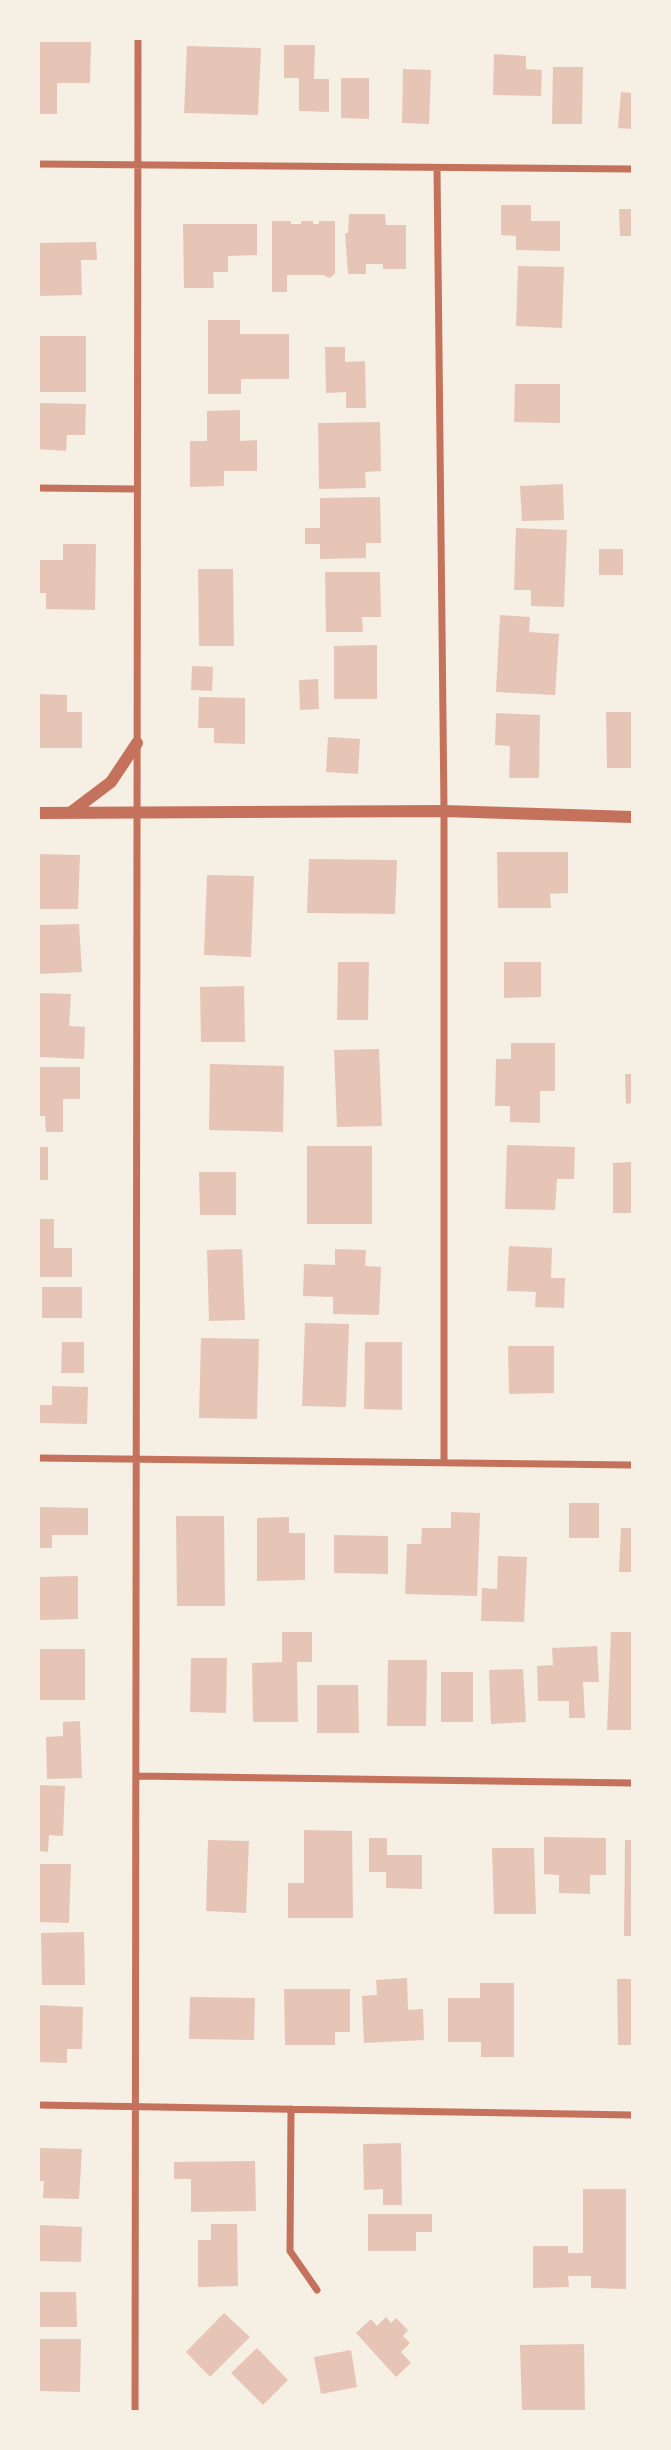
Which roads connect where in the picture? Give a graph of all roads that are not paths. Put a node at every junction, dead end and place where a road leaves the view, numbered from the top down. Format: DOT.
graph roads {
  1 [pos="138,38"];
  2 [pos="38,164"];
  3 [pos="138,165"];
  4 [pos="436,168"];
  5 [pos="632,169"];
  6 [pos="38,488"];
  7 [pos="137,489"];
  8 [pos="137,743"];
  9 [pos="444,811"];
  10 [pos="38,813"];
  11 [pos="69,813"];
  12 [pos="137,813"];
  13 [pos="632,817"];
  14 [pos="38,1458"];
  15 [pos="137,1459"];
  16 [pos="444,1461"];
  17 [pos="632,1465"];
  18 [pos="137,1776"];
  19 [pos="632,1783"];
  20 [pos="38,2105"];
  21 [pos="136,2106"];
  22 [pos="290,2109"];
  23 [pos="632,2115"];
  24 [pos="317,2290"];
  25 [pos="135,2412"];
  1 -- 3 [label="street"];
  2 -- 3 [label="street"];
  3 -- 4 [label="street"];
  3 -- 7 [label="street"];
  4 -- 5 [label="street"];
  4 -- 9 [label="street"];
  6 -- 7 [label="street"];
  7 -- 8 [label="street"];
  8 -- 11 [label="street"];
  8 -- 12 [label="street"];
  9 -- 12 [label="street"];
  9 -- 13 [label="street"];
  9 -- 16 [label="street"];
  10 -- 11 [label="street"];
  11 -- 12 [label="street"];
  12 -- 15 [label="street"];
  14 -- 15 [label="street"];
  15 -- 16 [label="street"];
  15 -- 18 [label="street"];
  16 -- 17 [label="street"];
  18 -- 19 [label="street"];
  18 -- 21 [label="street"];
  20 -- 21 [label="street"];
  21 -- 22 [label="street"];
  21 -- 25 [label="street"];
  22 -- 23 [label="street"];
  22 -- 24 [label="street"];
}
